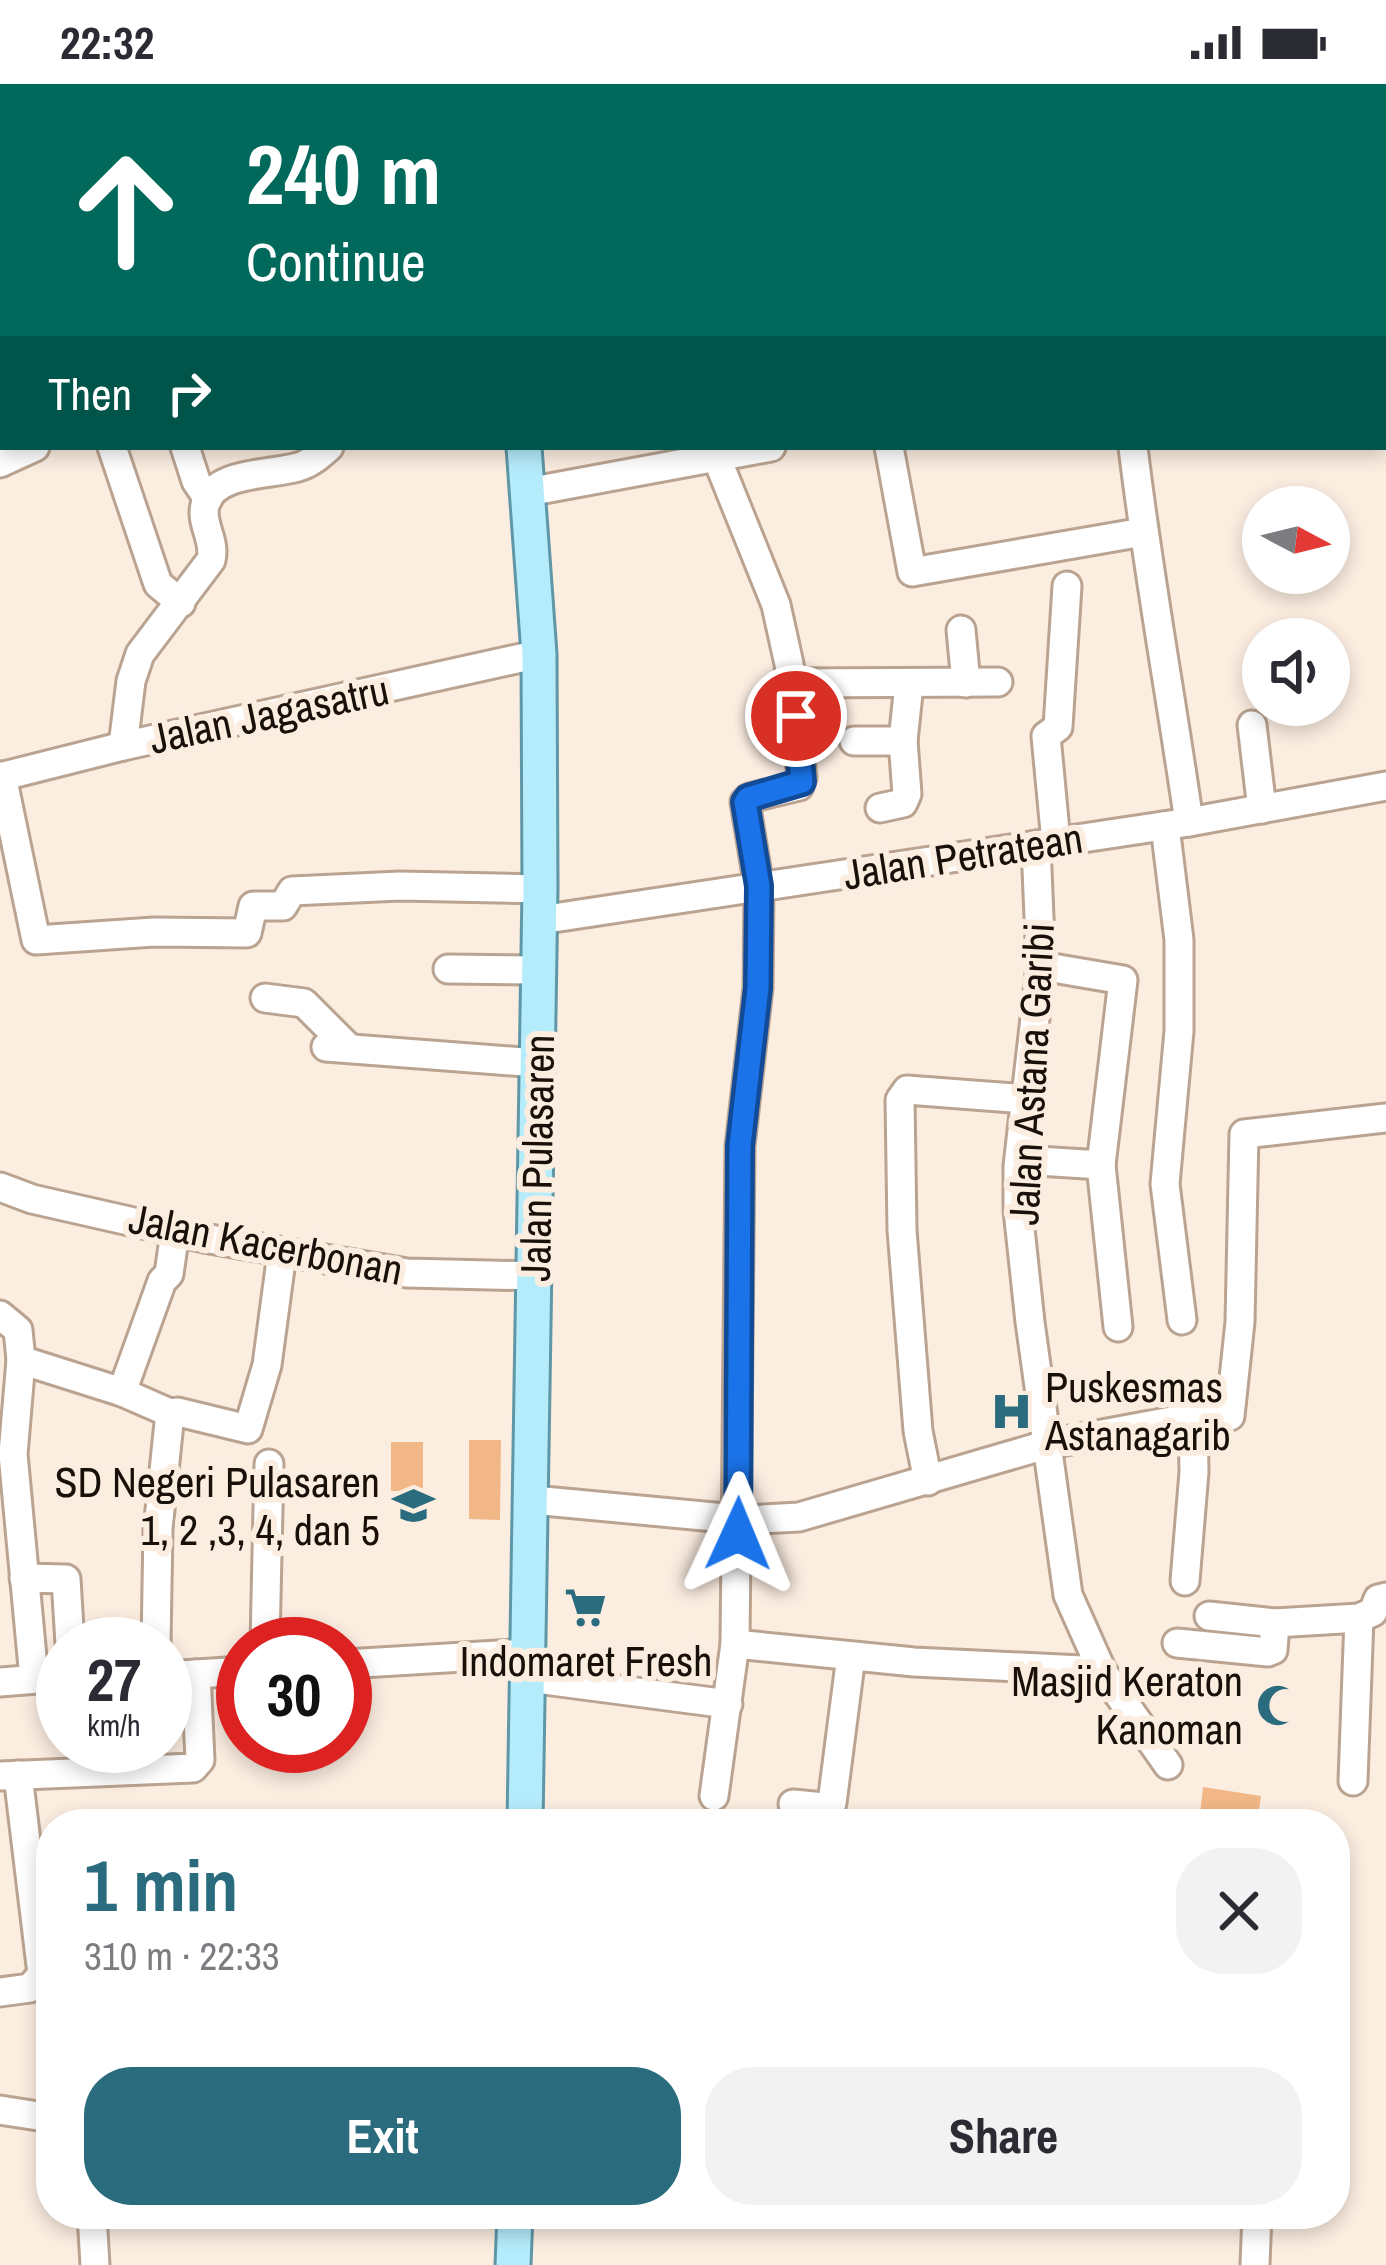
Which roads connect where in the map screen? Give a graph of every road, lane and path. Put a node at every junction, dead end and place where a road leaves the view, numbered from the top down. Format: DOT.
graph roads {
  1 [pos="113,450"];
  2 [pos="186,450"];
  3 [pos="325,450"];
  4 [pos="524,450"];
  5 [pos="745,450"];
  6 [pos="890,450"];
  7 [pos="1133,450"];
  8 [pos="716,456"];
  9 [pos="528,492"];
  10 [pos="208,500"];
  11 [pos="1143,532"];
  12 [pos="1066,586"];
  13 [pos="181,602"];
  14 [pos="961,630"];
  15 [pos="539,655"];
  16 [pos="998,682"];
  17 [pos="792,683"];
  18 [pos="967,683"];
  19 [pos="909,684"];
  20 [pos="1252,726"];
  21 [pos="854,741"];
  22 [pos="903,741"];
  23 [pos="123,746"];
  24 [pos="1,777"];
  25 [pos="1386,786"];
  26 [pos="880,808"];
  27 [pos="1262,809"];
  28 [pos="1177,824"];
  29 [pos="1046,844"];
  30 [pos="759,886"];
  31 [pos="540,904"];
  32 [pos="1041,966"];
  33 [pos="448,969"];
  34 [pos="539,970"];
  35 [pos="265,998"];
  36 [pos="538,1063"];
  37 [pos="1026,1099"];
  38 [pos="1386,1118"];
  39 [pos="1038,1161"];
  40 [pos="1102,1165"];
  41 [pos="0,1187"];
  42 [pos="175,1232"];
  43 [pos="282,1253"];
  44 [pos="536,1276"];
  45 [pos="0,1315"];
  46 [pos="1182,1320"];
  47 [pos="1118,1327"];
  48 [pos="21,1360"];
  49 [pos="122,1392"];
  50 [pos="8,1397"];
  51 [pos="170,1413"];
  52 [pos="1193,1417"];
  53 [pos="1048,1444"];
  54 [pos="269,1464"];
  55 [pos="928,1481"];
  56 [pos="533,1500"];
  57 [pos="738,1519"];
  58 [pos="24,1578"];
  59 [pos="1185,1581"];
  60 [pos="1386,1597"];
  61 [pos="1209,1616"];
  62 [pos="68,1617"];
  63 [pos="156,1617"];
  64 [pos="266,1617"];
  65 [pos="1359,1618"];
  66 [pos="1275,1623"];
  67 [pos="1177,1642"];
  68 [pos="735,1644"];
  69 [pos="851,1656"];
  70 [pos="372,1664"];
  71 [pos="530,1665"];
  72 [pos="1108,1665"];
  73 [pos="216,1673"];
  74 [pos="192,1674"];
  75 [pos="196,1674"];
  76 [pos="34,1678"];
  77 [pos="0,1682"];
  78 [pos="728,1704"];
  79 [pos="1168,1766"];
  80 [pos="9,1776"];
  81 [pos="1353,1781"];
  82 [pos="715,1796"];
  83 [pos="793,1804"];
  84 [pos="525,1809"];
  85 [pos="36,1938"];
  86 [pos="36,1981"];
  87 [pos="0,1991"];
  88 [pos="0,2110"];
  89 [pos="36,2116"];
  90 [pos="93,2229"];
  91 [pos="514,2229"];
  92 [pos="1256,2229"];
  93 [pos="95,2265"];
  94 [pos="513,2265"];
  95 [pos="1255,2265"];
  1 -- 13 [label="street"];
  2 -- 10 [label="street"];
  3 -- 10 [label="street"];
  4 -- 9 [label="main road, Jalan Pulasaren"];
  5 -- 8 [label="street"];
  6 -- 11 [label="street"];
  7 -- 11 [label="street"];
  8 -- 9 [label="street"];
  8 -- 17 [label="street"];
  9 -- 15 [label="main road, Jalan Pulasaren"];
  10 -- 13 [label="street"];
  11 -- 28 [label="street"];
  12 -- 29 [label="street, Jalan Astana Garibi"];
  13 -- 23 [label="street"];
  14 -- 18 [label="street"];
  15 -- 23 [label="street, Jalan Jagasatru"];
  15 -- 31 [label="main road, Jalan Pulasaren"];
  16 -- 18 [label="street"];
  17 -- 19 [label="street"];
  17 -- 30 [label="street"];
  18 -- 19 [label="street"];
  19 -- 22 [label="street"];
  20 -- 27 [label="street"];
  21 -- 22 [label="street"];
  22 -- 26 [label="street"];
  23 -- 24 [label="street, Jalan Jagasatru"];
  24 -- 31 [label="street, Jalan Petratean"];
  25 -- 27 [label="street, Jalan Petratean"];
  27 -- 28 [label="street, Jalan Petratean"];
  28 -- 29 [label="street, Jalan Petratean"];
  28 -- 46 [label="street"];
  29 -- 30 [label="street, Jalan Petratean"];
  29 -- 32 [label="street, Jalan Astana Garibi"];
  30 -- 31 [label="street, Jalan Petratean"];
  30 -- 57 [label="street"];
  31 -- 34 [label="main road, Jalan Pulasaren"];
  32 -- 37 [label="street, Jalan Astana Garibi"];
  32 -- 40 [label="street"];
  33 -- 34 [label="street"];
  34 -- 36 [label="main road, Jalan Pulasaren"];
  35 -- 36 [label="street"];
  36 -- 44 [label="main road, Jalan Pulasaren"];
  37 -- 53 [label="street, Jalan Astana Garibi"];
  37 -- 55 [label="street"];
  38 -- 52 [label="street"];
  39 -- 40 [label="street"];
  40 -- 47 [label="street"];
  41 -- 42 [label="street, Jalan Kacerbonan"];
  42 -- 43 [label="street, Jalan Kacerbonan"];
  42 -- 49 [label="street"];
  43 -- 44 [label="street, Jalan Kacerbonan"];
  43 -- 51 [label="street"];
  44 -- 56 [label="main road, Jalan Pulasaren"];
  45 -- 48 [label="street"];
  48 -- 49 [label="street"];
  48 -- 50 [label="street"];
  49 -- 51 [label="street"];
  50 -- 58 [label="street"];
  51 -- 63 [label="street"];
  52 -- 53 [label="street"];
  52 -- 59 [label="street"];
  53 -- 55 [label="street"];
  53 -- 72 [label="street, Jalan Astana Garibi"];
  54 -- 64 [label="street"];
  55 -- 57 [label="street"];
  56 -- 57 [label="street"];
  56 -- 71 [label="main road, Jalan Pulasaren"];
  57 -- 68 [label="street"];
  58 -- 62 [label="street"];
  58 -- 76 [label="street"];
  60 -- 65 [label="street"];
  61 -- 66 [label="street"];
  65 -- 66 [label="street"];
  65 -- 81 [label="street"];
  66 -- 67 [label="street"];
  68 -- 69 [label="street"];
  68 -- 78 [label="street"];
  69 -- 72 [label="street"];
  69 -- 83 [label="street"];
  70 -- 71 [label="street"];
  71 -- 78 [label="street"];
  71 -- 84 [label="main road, Jalan Pulasaren"];
  72 -- 79 [label="street, Jalan Astana Garibi"];
  73 -- 75 [label="street"];
  74 -- 75 [label="street"];
  75 -- 80 [label="street"];
  76 -- 77 [label="street"];
  78 -- 82 [label="street"];
  80 -- 85 [label="street"];
  86 -- 87 [label="street"];
  88 -- 89 [label="street"];
  90 -- 93 [label="street"];
  91 -- 94 [label="main road"];
  92 -- 95 [label="street"];
}
